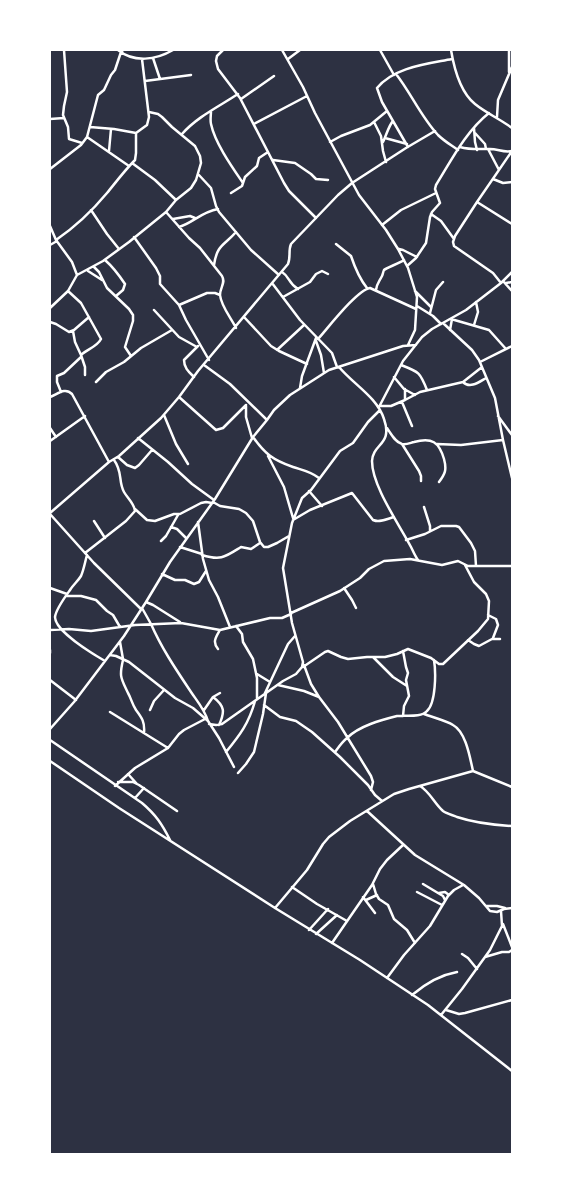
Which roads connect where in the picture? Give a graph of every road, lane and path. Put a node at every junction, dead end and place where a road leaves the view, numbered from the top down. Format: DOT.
graph roads {
  1 [pos="64,50"];
  2 [pos="173,50"];
  3 [pos="222,50"];
  4 [pos="282,50"];
  5 [pos="300,50"];
  6 [pos="380,50"];
  7 [pos="451,50"];
  8 [pos="509,50"];
  9 [pos="121,51"];
  10 [pos="153,58"];
  11 [pos="452,58"];
  12 [pos="142,59"];
  13 [pos="288,59"];
  14 [pos="512,67"];
  15 [pos="509,73"];
  16 [pos="395,74"];
  17 [pos="191,75"];
  18 [pos="274,76"];
  19 [pos="160,79"];
  20 [pos="145,81"];
  21 [pos="238,94"];
  22 [pos="307,96"];
  23 [pos="241,99"];
  24 [pos="211,111"];
  25 [pos="387,111"];
  26 [pos="149,112"];
  27 [pos="489,113"];
  28 [pos="64,118"];
  29 [pos="497,118"];
  30 [pos="50,120"];
  31 [pos="393,121"];
  32 [pos="374,122"];
  33 [pos="254,124"];
  34 [pos="90,127"];
  35 [pos="474,128"];
  36 [pos="512,128"];
  37 [pos="111,129"];
  38 [pos="435,131"];
  39 [pos="136,133"];
  40 [pos="475,133"];
  41 [pos="182,134"];
  42 [pos="87,137"];
  43 [pos="385,138"];
  44 [pos="330,142"];
  45 [pos="382,142"];
  46 [pos="82,143"];
  47 [pos="407,146"];
  48 [pos="460,147"];
  49 [pos="487,149"];
  50 [pos="458,150"];
  51 [pos="477,150"];
  52 [pos="109,151"];
  53 [pos="268,152"];
  54 [pos="512,153"];
  55 [pos="272,160"];
  56 [pos="386,162"];
  57 [pos="131,165"];
  58 [pos="50,168"];
  59 [pos="499,170"];
  60 [pos="198,174"];
  61 [pos="493,179"];
  62 [pos="328,180"];
  63 [pos="512,182"];
  64 [pos="243,183"];
  65 [pos="352,183"];
  66 [pos="231,193"];
  67 [pos="436,193"];
  68 [pos="176,200"];
  69 [pos="477,202"];
  70 [pos="218,209"];
  71 [pos="91,210"];
  72 [pos="166,212"];
  73 [pos="431,214"];
  74 [pos="195,218"];
  75 [pos="316,218"];
  76 [pos="173,219"];
  77 [pos="512,224"];
  78 [pos="382,225"];
  79 [pos="50,226"];
  80 [pos="179,227"];
  81 [pos="236,232"];
  82 [pos="134,237"];
  83 [pos="454,239"];
  84 [pos="56,240"];
  85 [pos="336,244"];
  86 [pos="50,245"];
  87 [pos="119,249"];
  88 [pos="398,249"];
  89 [pos="217,252"];
  90 [pos="417,257"];
  91 [pos="105,260"];
  92 [pos="209,260"];
  93 [pos="404,260"];
  94 [pos="214,265"];
  95 [pos="407,266"];
  96 [pos="94,267"];
  97 [pos="87,270"];
  98 [pos="512,272"];
  99 [pos="281,273"];
  100 [pos="328,274"];
  101 [pos="77,275"];
  102 [pos="102,280"];
  103 [pos="443,282"];
  104 [pos="512,282"];
  105 [pos="272,283"];
  106 [pos="503,283"];
  107 [pos="368,288"];
  108 [pos="298,289"];
  109 [pos="376,290"];
  110 [pos="415,290"];
  111 [pos="68,291"];
  112 [pos="512,291"];
  113 [pos="220,295"];
  114 [pos="116,296"];
  115 [pos="283,297"];
  116 [pos="476,302"];
  117 [pos="179,305"];
  118 [pos="431,307"];
  119 [pos="50,308"];
  120 [pos="417,308"];
  121 [pos="154,310"];
  122 [pos="430,313"];
  123 [pos="89,317"];
  124 [pos="244,317"];
  125 [pos="451,319"];
  126 [pos="50,322"];
  127 [pos="442,324"];
  128 [pos="304,325"];
  129 [pos="474,325"];
  130 [pos="236,328"];
  131 [pos="74,330"];
  132 [pos="172,330"];
  133 [pos="450,330"];
  134 [pos="317,339"];
  135 [pos="416,344"];
  136 [pos="198,346"];
  137 [pos="408,346"];
  138 [pos="512,346"];
  139 [pos="506,349"];
  140 [pos="277,350"];
  141 [pos="81,356"];
  142 [pos="131,356"];
  143 [pos="208,360"];
  144 [pos="480,362"];
  145 [pos="307,364"];
  146 [pos="204,365"];
  147 [pos="401,365"];
  148 [pos="338,367"];
  149 [pos="482,367"];
  150 [pos="324,373"];
  151 [pos="85,376"];
  152 [pos="194,377"];
  153 [pos="394,377"];
  154 [pos="486,378"];
  155 [pos="96,382"];
  156 [pos="463,382"];
  157 [pos="300,388"];
  158 [pos="405,389"];
  159 [pos="427,390"];
  160 [pos="61,392"];
  161 [pos="415,395"];
  162 [pos="50,397"];
  163 [pos="179,397"];
  164 [pos="246,400"];
  165 [pos="405,400"];
  166 [pos="402,402"];
  167 [pos="246,405"];
  168 [pos="380,408"];
  169 [pos="164,415"];
  170 [pos="85,416"];
  171 [pos="498,416"];
  172 [pos="267,420"];
  173 [pos="412,426"];
  174 [pos="50,428"];
  175 [pos="387,428"];
  176 [pos="512,435"];
  177 [pos="56,437"];
  178 [pos="138,438"];
  179 [pos="253,438"];
  180 [pos="503,440"];
  181 [pos="50,441"];
  182 [pos="401,444"];
  183 [pos="436,444"];
  184 [pos="152,450"];
  185 [pos="267,454"];
  186 [pos="118,457"];
  187 [pos="114,460"];
  188 [pos="108,462"];
  189 [pos="188,464"];
  190 [pos="319,478"];
  191 [pos="512,478"];
  192 [pos="421,481"];
  193 [pos="439,482"];
  194 [pos="309,491"];
  195 [pos="213,502"];
  196 [pos="322,506"];
  197 [pos="424,506"];
  198 [pos="135,509"];
  199 [pos="50,514"];
  200 [pos="178,515"];
  201 [pos="394,517"];
  202 [pos="293,520"];
  203 [pos="94,521"];
  204 [pos="198,522"];
  205 [pos="171,527"];
  206 [pos="430,531"];
  207 [pos="289,536"];
  208 [pos="105,538"];
  209 [pos="186,539"];
  210 [pos="406,540"];
  211 [pos="161,541"];
  212 [pos="260,543"];
  213 [pos="180,547"];
  214 [pos="86,554"];
  215 [pos="202,555"];
  216 [pos="418,561"];
  217 [pos="465,565"];
  218 [pos="476,566"];
  219 [pos="512,566"];
  220 [pos="206,571"];
  221 [pos="162,574"];
  222 [pos="50,588"];
  223 [pos="344,588"];
  224 [pos="67,595"];
  225 [pos="146,602"];
  226 [pos="356,608"];
  227 [pos="142,609"];
  228 [pos="291,613"];
  229 [pos="488,616"];
  230 [pos="180,623"];
  231 [pos="151,624"];
  232 [pos="130,626"];
  233 [pos="236,626"];
  234 [pos="120,627"];
  235 [pos="230,627"];
  236 [pos="50,630"];
  237 [pos="63,630"];
  238 [pos="220,630"];
  239 [pos="295,635"];
  240 [pos="500,638"];
  241 [pos="492,639"];
  242 [pos="468,640"];
  243 [pos="120,641"];
  244 [pos="218,649"];
  245 [pos="50,650"];
  246 [pos="403,651"];
  247 [pos="50,653"];
  248 [pos="109,655"];
  249 [pos="372,657"];
  250 [pos="123,659"];
  251 [pos="434,660"];
  252 [pos="104,661"];
  253 [pos="303,666"];
  254 [pos="256,674"];
  255 [pos="50,680"];
  256 [pos="270,682"];
  257 [pos="277,685"];
  258 [pos="407,686"];
  259 [pos="164,690"];
  260 [pos="220,693"];
  261 [pos="265,694"];
  262 [pos="213,697"];
  263 [pos="319,697"];
  264 [pos="76,700"];
  265 [pos="256,700"];
  266 [pos="264,705"];
  267 [pos="150,710"];
  268 [pos="204,710"];
  269 [pos="110,712"];
  270 [pos="424,714"];
  271 [pos="403,716"];
  272 [pos="205,719"];
  273 [pos="209,723"];
  274 [pos="219,725"];
  275 [pos="50,729"];
  276 [pos="144,732"];
  277 [pos="347,737"];
  278 [pos="50,740"];
  279 [pos="168,748"];
  280 [pos="226,752"];
  281 [pos="334,752"];
  282 [pos="50,761"];
  283 [pos="234,767"];
  284 [pos="473,771"];
  285 [pos="238,773"];
  286 [pos="128,774"];
  287 [pos="118,782"];
  288 [pos="138,784"];
  289 [pos="115,786"];
  290 [pos="419,786"];
  291 [pos="512,787"];
  292 [pos="144,788"];
  293 [pos="371,790"];
  294 [pos="135,798"];
  295 [pos="383,802"];
  296 [pos="177,811"];
  297 [pos="367,811"];
  298 [pos="512,826"];
  299 [pos="170,840"];
  300 [pos="403,845"];
  301 [pos="372,884"];
  302 [pos="424,884"];
  303 [pos="464,885"];
  304 [pos="292,886"];
  305 [pos="417,892"];
  306 [pos="438,893"];
  307 [pos="376,895"];
  308 [pos="449,895"];
  309 [pos="364,899"];
  310 [pos="445,900"];
  311 [pos="442,905"];
  312 [pos="486,906"];
  313 [pos="275,908"];
  314 [pos="505,908"];
  315 [pos="512,908"];
  316 [pos="328,909"];
  317 [pos="501,911"];
  318 [pos="374,913"];
  319 [pos="337,915"];
  320 [pos="347,921"];
  321 [pos="502,923"];
  322 [pos="310,930"];
  323 [pos="316,934"];
  324 [pos="332,943"];
  325 [pos="415,943"];
  326 [pos="512,949"];
  327 [pos="462,954"];
  328 [pos="484,958"];
  329 [pos="476,969"];
  330 [pos="457,972"];
  331 [pos="387,978"];
  332 [pos="412,994"];
  333 [pos="512,1000"];
  334 [pos="446,1010"];
  335 [pos="441,1015"];
  336 [pos="512,1071"];
  1 -- 28 [label="street"];
  2 -- 10 [label="street"];
  3 -- 21 [label="street"];
  4 -- 13 [label="street"];
  5 -- 13 [label="street"];
  6 -- 16 [label="street"];
  7 -- 11 [label="street"];
  8 -- 15 [label="street"];
  9 -- 12 [label="street"];
  9 -- 34 [label="street"];
  10 -- 12 [label="street"];
  10 -- 19 [label="street"];
  11 -- 16 [label="street"];
  11 -- 27 [label="street"];
  12 -- 20 [label="street"];
  13 -- 22 [label="street"];
  14 -- 15 [label="street"];
  15 -- 29 [label="street"];
  16 -- 25 [label="street"];
  16 -- 38 [label="street"];
  17 -- 19 [label="street"];
  18 -- 23 [label="street"];
  19 -- 20 [label="street"];
  20 -- 26 [label="street"];
  21 -- 23 [label="street"];
  21 -- 24 [label="street"];
  22 -- 33 [label="street"];
  22 -- 44 [label="street"];
  23 -- 33 [label="street"];
  24 -- 41 [label="street"];
  24 -- 64 [label="street"];
  25 -- 31 [label="street"];
  25 -- 32 [label="street"];
  26 -- 39 [label="street"];
  26 -- 41 [label="street"];
  27 -- 29 [label="street"];
  27 -- 35 [label="street"];
  28 -- 30 [label="street"];
  28 -- 46 [label="street"];
  29 -- 36 [label="street"];
  31 -- 43 [label="street"];
  31 -- 47 [label="street"];
  32 -- 44 [label="street"];
  32 -- 45 [label="street"];
  33 -- 53 [label="street"];
  34 -- 37 [label="street"];
  34 -- 42 [label="street"];
  35 -- 40 [label="street"];
  35 -- 48 [label="street"];
  37 -- 39 [label="street"];
  37 -- 52 [label="street"];
  38 -- 47 [label="street"];
  38 -- 50 [label="street"];
  39 -- 57 [label="street"];
  40 -- 49 [label="street"];
  40 -- 51 [label="street"];
  41 -- 60 [label="street"];
  42 -- 46 [label="street"];
  42 -- 52 [label="street"];
  43 -- 45 [label="street"];
  43 -- 47 [label="street"];
  44 -- 65 [label="street"];
  45 -- 56 [label="street"];
  46 -- 58 [label="street"];
  47 -- 56 [label="street"];
  48 -- 50 [label="street"];
  48 -- 51 [label="street"];
  49 -- 51 [label="street"];
  49 -- 54 [label="street"];
  49 -- 59 [label="street"];
  50 -- 67 [label="street"];
  52 -- 57 [label="street"];
  53 -- 55 [label="street"];
  53 -- 64 [label="street"];
  54 -- 59 [label="street"];
  55 -- 62 [label="street"];
  55 -- 75 [label="street"];
  56 -- 65 [label="street"];
  57 -- 68 [label="street"];
  57 -- 71 [label="street"];
  59 -- 61 [label="street"];
  60 -- 68 [label="street"];
  60 -- 70 [label="street"];
  61 -- 63 [label="street"];
  61 -- 69 [label="street"];
  64 -- 66 [label="street"];
  65 -- 75 [label="street"];
  65 -- 78 [label="street"];
  67 -- 73 [label="street"];
  67 -- 78 [label="street"];
  68 -- 72 [label="street"];
  69 -- 77 [label="street"];
  69 -- 83 [label="street"];
  70 -- 74 [label="street"];
  70 -- 81 [label="street"];
  71 -- 84 [label="street"];
  71 -- 87 [label="street"];
  72 -- 76 [label="street"];
  72 -- 82 [label="street"];
  73 -- 83 [label="street"];
  73 -- 90 [label="street"];
  74 -- 76 [label="street"];
  74 -- 80 [label="street"];
  75 -- 99 [label="street"];
  76 -- 80 [label="street"];
  78 -- 88 [label="street"];
  79 -- 84 [label="street"];
  80 -- 92 [label="street"];
  81 -- 89 [label="street"];
  81 -- 99 [label="street"];
  82 -- 87 [label="street"];
  82 -- 117 [label="street"];
  83 -- 106 [label="street"];
  84 -- 86 [label="street"];
  84 -- 101 [label="street"];
  85 -- 107 [label="street"];
  87 -- 91 [label="street"];
  88 -- 90 [label="street"];
  88 -- 93 [label="street"];
  89 -- 92 [label="street"];
  89 -- 94 [label="street"];
  90 -- 95 [label="street"];
  91 -- 96 [label="street"];
  91 -- 114 [label="street"];
  92 -- 94 [label="street"];
  93 -- 95 [label="street"];
  93 -- 109 [label="street"];
  94 -- 113 [label="street"];
  95 -- 110 [label="street"];
  96 -- 97 [label="street"];
  96 -- 102 [label="street"];
  97 -- 101 [label="street"];
  97 -- 102 [label="street"];
  98 -- 106 [label="street"];
  99 -- 105 [label="street"];
  99 -- 108 [label="street"];
  100 -- 108 [label="street"];
  101 -- 111 [label="street"];
  102 -- 114 [label="street"];
  103 -- 118 [label="street"];
  104 -- 106 [label="street"];
  105 -- 115 [label="street"];
  105 -- 124 [label="street"];
  106 -- 112 [label="street"];
  106 -- 116 [label="street"];
  107 -- 109 [label="street"];
  107 -- 134 [label="street"];
  108 -- 115 [label="street"];
  109 -- 120 [label="street"];
  110 -- 118 [label="street"];
  110 -- 120 [label="street"];
  111 -- 119 [label="street"];
  111 -- 123 [label="street"];
  113 -- 117 [label="street"];
  113 -- 130 [label="street"];
  114 -- 142 [label="street"];
  115 -- 128 [label="street"];
  116 -- 125 [label="street"];
  116 -- 129 [label="street"];
  117 -- 136 [label="street"];
  118 -- 122 [label="street"];
  120 -- 122 [label="street"];
  120 -- 137 [label="street"];
  121 -- 132 [label="street"];
  122 -- 127 [label="street"];
  123 -- 131 [label="street"];
  123 -- 141 [label="street"];
  124 -- 130 [label="street"];
  124 -- 140 [label="street"];
  125 -- 127 [label="street"];
  125 -- 129 [label="street"];
  125 -- 133 [label="street"];
  126 -- 131 [label="street"];
  127 -- 133 [label="street"];
  127 -- 135 [label="street"];
  128 -- 134 [label="street"];
  128 -- 140 [label="street"];
  129 -- 139 [label="street"];
  130 -- 143 [label="street"];
  131 -- 141 [label="street"];
  132 -- 136 [label="street"];
  132 -- 142 [label="street"];
  133 -- 144 [label="street"];
  134 -- 145 [label="street"];
  134 -- 148 [label="street"];
  134 -- 150 [label="street"];
  135 -- 137 [label="street"];
  135 -- 147 [label="street"];
  136 -- 143 [label="street"];
  136 -- 152 [label="street"];
  137 -- 148 [label="street"];
  138 -- 139 [label="street"];
  139 -- 144 [label="street"];
  140 -- 145 [label="street"];
  141 -- 151 [label="street"];
  141 -- 160 [label="street"];
  142 -- 155 [label="street"];
  143 -- 146 [label="street"];
  144 -- 149 [label="street"];
  145 -- 157 [label="street"];
  146 -- 152 [label="street"];
  146 -- 164 [label="street"];
  147 -- 153 [label="street"];
  147 -- 159 [label="street"];
  148 -- 150 [label="street"];
  148 -- 168 [label="street"];
  149 -- 154 [label="street"];
  149 -- 156 [label="street"];
  150 -- 157 [label="street"];
  152 -- 163 [label="street"];
  153 -- 158 [label="street"];
  153 -- 168 [label="street"];
  154 -- 156 [label="street"];
  154 -- 171 [label="street"];
  156 -- 159 [label="street"];
  157 -- 172 [label="street"];
  158 -- 161 [label="street"];
  158 -- 165 [label="street"];
  159 -- 161 [label="street"];
  160 -- 162 [label="street"];
  160 -- 170 [label="street"];
  161 -- 165 [label="street"];
  163 -- 167 [label="street"];
  163 -- 169 [label="street"];
  164 -- 167 [label="street"];
  164 -- 172 [label="street"];
  165 -- 166 [label="street"];
  166 -- 168 [label="street"];
  166 -- 173 [label="street"];
  167 -- 179 [label="street"];
  168 -- 175 [label="street"];
  168 -- 190 [label="street"];
  169 -- 178 [label="street"];
  169 -- 189 [label="street"];
  170 -- 177 [label="street"];
  170 -- 188 [label="street"];
  171 -- 176 [label="street"];
  171 -- 180 [label="street"];
  172 -- 179 [label="street"];
  174 -- 177 [label="street"];
  175 -- 182 [label="street"];
  175 -- 201 [label="street"];
  177 -- 181 [label="street"];
  178 -- 184 [label="street"];
  178 -- 186 [label="street"];
  179 -- 185 [label="street"];
  179 -- 195 [label="street"];
  180 -- 183 [label="street"];
  180 -- 191 [label="street"];
  182 -- 183 [label="street"];
  182 -- 192 [label="street"];
  183 -- 193 [label="street"];
  184 -- 186 [label="street"];
  184 -- 195 [label="street"];
  185 -- 190 [label="street"];
  185 -- 202 [label="street"];
  186 -- 187 [label="street"];
  187 -- 188 [label="street"];
  187 -- 198 [label="street"];
  188 -- 199 [label="street"];
  190 -- 194 [label="street"];
  194 -- 196 [label="street"];
  194 -- 202 [label="street"];
  195 -- 200 [label="street"];
  195 -- 204 [label="street"];
  195 -- 212 [label="street"];
  196 -- 201 [label="street"];
  196 -- 202 [label="street"];
  197 -- 206 [label="street"];
  198 -- 200 [label="street"];
  198 -- 208 [label="street"];
  199 -- 214 [label="street"];
  200 -- 205 [label="street"];
  201 -- 210 [label="street"];
  202 -- 207 [label="street"];
  203 -- 208 [label="street"];
  204 -- 209 [label="street"];
  204 -- 215 [label="street"];
  205 -- 209 [label="street"];
  205 -- 211 [label="street"];
  206 -- 210 [label="street"];
  206 -- 218 [label="street"];
  207 -- 212 [label="street"];
  207 -- 228 [label="street"];
  208 -- 214 [label="street"];
  209 -- 213 [label="street"];
  210 -- 216 [label="street"];
  212 -- 215 [label="street"];
  213 -- 215 [label="street"];
  213 -- 221 [label="street"];
  214 -- 224 [label="street"];
  214 -- 227 [label="street"];
  215 -- 220 [label="street"];
  216 -- 217 [label="street"];
  216 -- 223 [label="street"];
  217 -- 218 [label="street"];
  217 -- 229 [label="street"];
  218 -- 219 [label="street"];
  220 -- 221 [label="street"];
  220 -- 235 [label="street"];
  221 -- 225 [label="street"];
  222 -- 224 [label="street"];
  223 -- 226 [label="street"];
  223 -- 228 [label="street"];
  224 -- 234 [label="street"];
  224 -- 237 [label="street"];
  225 -- 227 [label="street"];
  225 -- 230 [label="street"];
  227 -- 231 [label="street"];
  227 -- 232 [label="street"];
  228 -- 233 [label="street"];
  228 -- 239 [label="street"];
  229 -- 241 [label="street"];
  229 -- 242 [label="street"];
  230 -- 231 [label="street"];
  230 -- 238 [label="street"];
  231 -- 232 [label="street"];
  231 -- 268 [label="street"];
  232 -- 234 [label="street"];
  232 -- 243 [label="street"];
  233 -- 235 [label="street"];
  233 -- 254 [label="street"];
  234 -- 237 [label="street"];
  235 -- 238 [label="street"];
  236 -- 237 [label="street"];
  237 -- 252 [label="street"];
  238 -- 244 [label="street"];
  239 -- 253 [label="street"];
  239 -- 256 [label="street"];
  240 -- 241 [label="street"];
  241 -- 242 [label="street"];
  242 -- 251 [label="street"];
  243 -- 248 [label="street"];
  243 -- 250 [label="street"];
  245 -- 247 [label="street"];
  246 -- 249 [label="street"];
  246 -- 251 [label="street"];
  246 -- 258 [label="street"];
  248 -- 250 [label="street"];
  248 -- 252 [label="street"];
  249 -- 253 [label="street"];
  249 -- 258 [label="street"];
  250 -- 259 [label="street"];
  250 -- 276 [label="street"];
  251 -- 270 [label="street"];
  252 -- 264 [label="street"];
  253 -- 257 [label="street"];
  253 -- 263 [label="street"];
  254 -- 256 [label="street"];
  254 -- 265 [label="street"];
  255 -- 264 [label="street"];
  256 -- 257 [label="street"];
  256 -- 261 [label="street"];
  257 -- 261 [label="street"];
  257 -- 263 [label="street"];
  258 -- 271 [label="street"];
  259 -- 267 [label="street"];
  259 -- 272 [label="street"];
  260 -- 262 [label="street"];
  261 -- 265 [label="street"];
  261 -- 266 [label="street"];
  262 -- 268 [label="street"];
  262 -- 274 [label="street"];
  263 -- 277 [label="street"];
  264 -- 275 [label="street"];
  265 -- 274 [label="street"];
  265 -- 280 [label="street"];
  266 -- 281 [label="street"];
  266 -- 285 [label="street"];
  268 -- 273 [label="street"];
  269 -- 276 [label="street"];
  270 -- 271 [label="street"];
  270 -- 284 [label="street"];
  271 -- 277 [label="street"];
  272 -- 273 [label="street"];
  272 -- 279 [label="street"];
  273 -- 274 [label="street"];
  273 -- 280 [label="street"];
  276 -- 279 [label="street"];
  277 -- 281 [label="street"];
  277 -- 293 [label="street"];
  278 -- 289 [label="street"];
  279 -- 286 [label="street"];
  280 -- 283 [label="street"];
  281 -- 293 [label="street"];
  282 -- 299 [label="street"];
  284 -- 290 [label="street"];
  284 -- 291 [label="street"];
  286 -- 287 [label="street"];
  286 -- 288 [label="street"];
  287 -- 288 [label="street"];
  287 -- 289 [label="street"];
  288 -- 292 [label="street"];
  289 -- 294 [label="street"];
  290 -- 295 [label="street"];
  290 -- 298 [label="street"];
  292 -- 294 [label="street"];
  292 -- 296 [label="street"];
  293 -- 295 [label="street"];
  294 -- 299 [label="street"];
  295 -- 297 [label="street"];
  297 -- 300 [label="street"];
  297 -- 304 [label="street"];
  299 -- 313 [label="street"];
  300 -- 301 [label="street"];
  300 -- 303 [label="street"];
  301 -- 307 [label="street"];
  301 -- 309 [label="street"];
  302 -- 306 [label="street"];
  303 -- 308 [label="street"];
  303 -- 312 [label="street"];
  304 -- 313 [label="street"];
  304 -- 316 [label="street"];
  305 -- 311 [label="street"];
  306 -- 308 [label="street"];
  306 -- 310 [label="street"];
  307 -- 309 [label="street"];
  307 -- 325 [label="street"];
  308 -- 310 [label="street"];
  309 -- 318 [label="street"];
  309 -- 320 [label="street"];
  310 -- 311 [label="street"];
  311 -- 325 [label="street"];
  312 -- 314 [label="street"];
  312 -- 317 [label="street"];
  313 -- 322 [label="street"];
  314 -- 315 [label="street"];
  314 -- 317 [label="street"];
  316 -- 319 [label="street"];
  316 -- 322 [label="street"];
  317 -- 321 [label="street"];
  319 -- 320 [label="street"];
  319 -- 323 [label="street"];
  320 -- 324 [label="street"];
  321 -- 326 [label="street"];
  321 -- 328 [label="street"];
  322 -- 323 [label="street"];
  323 -- 324 [label="street"];
  324 -- 331 [label="street"];
  325 -- 331 [label="street"];
  326 -- 328 [label="street"];
  327 -- 329 [label="street"];
  328 -- 329 [label="street"];
  329 -- 334 [label="street"];
  330 -- 332 [label="street"];
  331 -- 332 [label="street"];
  332 -- 335 [label="street"];
  333 -- 334 [label="street"];
  334 -- 335 [label="street"];
  335 -- 336 [label="street"];
}
